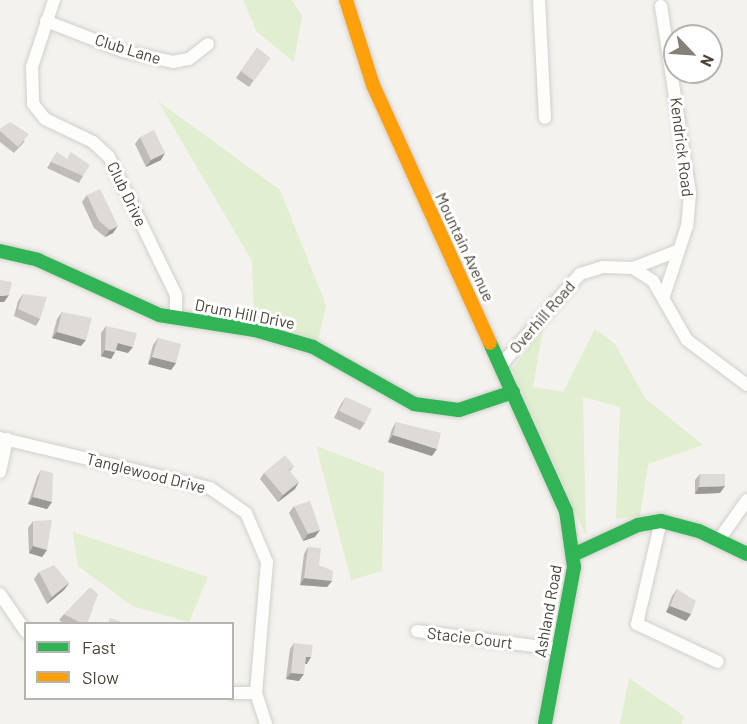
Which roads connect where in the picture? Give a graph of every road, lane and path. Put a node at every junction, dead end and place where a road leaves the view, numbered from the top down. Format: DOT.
graph roads {
  1 [pos="54,0"];
  2 [pos="346,0"];
  3 [pos="539,0"];
  4 [pos="661,6"];
  5 [pos="46,21"];
  6 [pos="208,44"];
  7 [pos="545,118"];
  8 [pos="677,250"];
  9 [pos="0,251"];
  10 [pos="633,268"];
  11 [pos="664,296"];
  12 [pos="176,318"];
  13 [pos="501,365"];
  14 [pos="747,385"];
  15 [pos="513,392"];
  16 [pos="3,438"];
  17 [pos="0,472"];
  18 [pos="747,500"];
  19 [pos="563,503"];
  20 [pos="662,521"];
  21 [pos="718,541"];
  22 [pos="575,554"];
  23 [pos="747,554"];
  24 [pos="0,594"];
  25 [pos="24,629"];
  26 [pos="417,631"];
  27 [pos="558,649"];
  28 [pos="718,662"];
  29 [pos="234,693"];
  30 [pos="256,693"];
  31 [pos="266,724"];
  32 [pos="544,724"];
  1 -- 5 [label="street, Club Drive"];
  2 -- 13 [label="main road, Mountain Avenue"];
  3 -- 7 [label="street"];
  4 -- 8 [label="street, Kendrick Road"];
  5 -- 6 [label="street, Club Lane"];
  5 -- 12 [label="street, Club Drive"];
  8 -- 10 [label="street"];
  8 -- 11 [label="street, Kendrick Road"];
  9 -- 12 [label="main road, Drum Hill Drive"];
  10 -- 11 [label="street"];
  10 -- 13 [label="street, Overhill Road"];
  11 -- 14 [label="street"];
  12 -- 15 [label="main road, Drum Hill Drive"];
  13 -- 15 [label="main road, Mountain Avenue"];
  15 -- 19 [label="main road, Mountain Avenue"];
  16 -- 17 [label="street"];
  16 -- 30 [label="street, Tanglewood Drive"];
  18 -- 21 [label="street"];
  19 -- 22 [label="main road, Ashland Road"];
  20 -- 21 [label="main road"];
  20 -- 22 [label="main road"];
  20 -- 28 [label="street"];
  21 -- 23 [label="main road"];
  22 -- 27 [label="main road, Ashland Road"];
  24 -- 25 [label="street"];
  26 -- 27 [label="street, Stacie Court"];
  27 -- 32 [label="main road, Ashland Road"];
  29 -- 30 [label="street"];
  30 -- 31 [label="street, Tanglewood Drive"];
}
